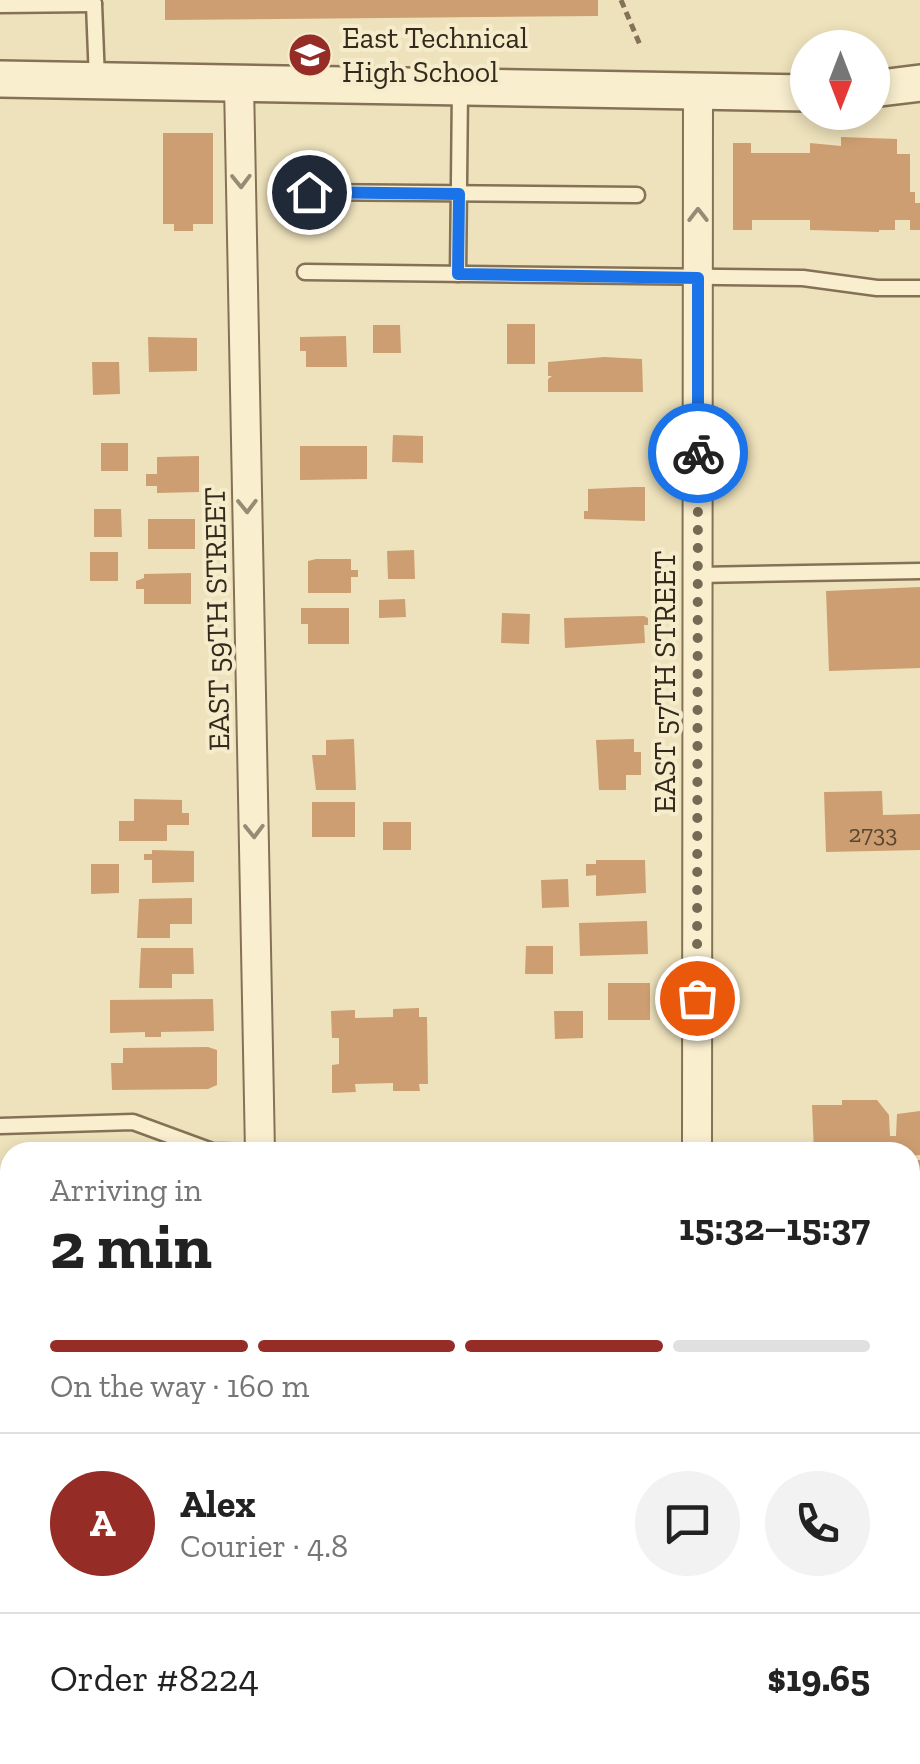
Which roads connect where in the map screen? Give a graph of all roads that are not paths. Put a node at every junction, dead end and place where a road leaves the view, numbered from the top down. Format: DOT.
graph roads {
  1 [pos="94,2"];
  2 [pos="9,3"];
  3 [pos="0,80"];
  4 [pos="97,81"];
  5 [pos="920,83"];
  6 [pos="239,84"];
  7 [pos="890,87"];
  8 [pos="460,88"];
  9 [pos="698,91"];
  10 [pos="790,93"];
  11 [pos="309,192"];
  12 [pos="459,194"];
  13 [pos="637,195"];
  14 [pos="306,272"];
  15 [pos="458,274"];
  16 [pos="698,278"];
  17 [pos="920,288"];
  18 [pos="920,571"];
  19 [pos="698,575"];
  20 [pos="0,1126"];
  21 [pos="187,1142"];
  22 [pos="260,1142"];
  23 [pos="697,1142"];
  1 -- 2 [label="lane"];
  1 -- 4 [label="lane"];
  3 -- 4 [label="street"];
  4 -- 6 [label="street"];
  5 -- 7 [label="street"];
  6 -- 8 [label="street"];
  6 -- 22 [label="street, EAST 59TH STREET, one-way"];
  8 -- 9 [label="street"];
  8 -- 12 [label="lane"];
  9 -- 10 [label="street"];
  16 -- 9 [label="street, EAST 57TH STREET, one-way"];
  11 -- 12 [label="lane"];
  12 -- 13 [label="lane"];
  12 -- 15 [label="lane"];
  14 -- 15 [label="lane"];
  15 -- 16 [label="lane"];
  16 -- 17 [label="lane"];
  16 -- 19 [label="street, EAST 57TH STREET"];
  18 -- 19 [label="lane"];
  19 -- 23 [label="street, EAST 57TH STREET"];
  20 -- 21 [label="lane"];
}
